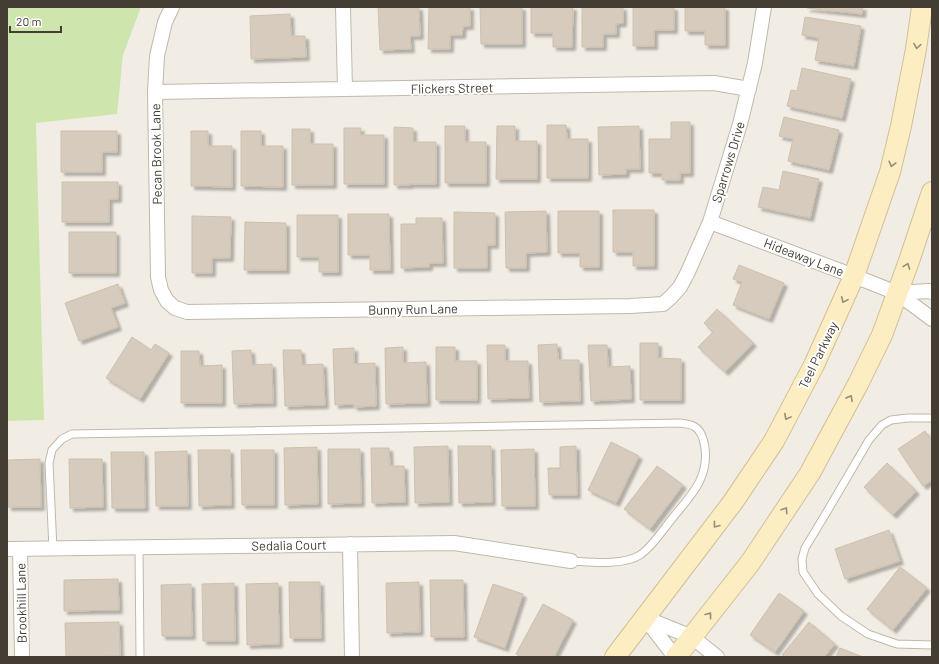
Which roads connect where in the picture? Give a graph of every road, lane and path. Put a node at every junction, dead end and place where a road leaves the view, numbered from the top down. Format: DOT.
graph roads {
  1 [pos="172,7"];
  2 [pos="343,7"];
  3 [pos="764,7"];
  4 [pos="922,7"];
  5 [pos="345,89"];
  6 [pos="749,89"];
  7 [pos="155,92"];
  8 [pos="932,192"];
  9 [pos="710,222"];
  10 [pos="854,276"];
  11 [pos="932,292"];
  12 [pos="897,293"];
  13 [pos="167,300"];
  14 [pos="663,304"];
  15 [pos="932,319"];
  16 [pos="932,418"];
  17 [pos="350,544"];
  18 [pos="139,547"];
  19 [pos="53,548"];
  20 [pos="13,549"];
  21 [pos="571,561"];
  22 [pos="645,618"];
  23 [pos="692,637"];
  24 [pos="932,645"];
  25 [pos="22,657"];
  26 [pos="140,657"];
  27 [pos="352,657"];
  28 [pos="614,657"];
  29 [pos="675,657"];
  30 [pos="718,657"];
  1 -- 7 [label="street, Pecan Brook Lane"];
  2 -- 5 [label="street"];
  3 -- 6 [label="street, Sparrows Drive"];
  4 -- 10 [label="main road, Teel Parkway, one-way"];
  5 -- 6 [label="street, Flickers Street"];
  5 -- 7 [label="street, Flickers Street"];
  6 -- 9 [label="street, Sparrows Drive"];
  7 -- 13 [label="street, Pecan Brook Lane"];
  12 -- 8 [label="main road, one-way"];
  9 -- 10 [label="street, Hideaway Lane"];
  9 -- 14 [label="street, Sparrows Drive"];
  10 -- 12 [label="street, Hideaway Lane"];
  10 -- 22 [label="main road, Teel Parkway, one-way"];
  11 -- 12 [label="street, Hideaway Lane"];
  12 -- 15 [label="street, Hideaway Lane"];
  23 -- 12 [label="main road, one-way"];
  13 -- 14 [label="street, Bunny Run Lane"];
  16 -- 24 [label="lane"];
  17 -- 18 [label="street, Sedalia Court"];
  17 -- 21 [label="street, Sedalia Court"];
  17 -- 27 [label="street"];
  18 -- 19 [label="street, Sedalia Court"];
  18 -- 26 [label="lane"];
  19 -- 20 [label="street, Sedalia Court"];
  19 -- 21 [label="lane"];
  20 -- 25 [label="street, Brookhill Lane"];
  22 -- 23 [label="street"];
  22 -- 28 [label="main road, Teel Parkway"];
  22 -- 29 [label="street"];
  23 -- 29 [label="main road"];
  23 -- 30 [label="street"];
}
